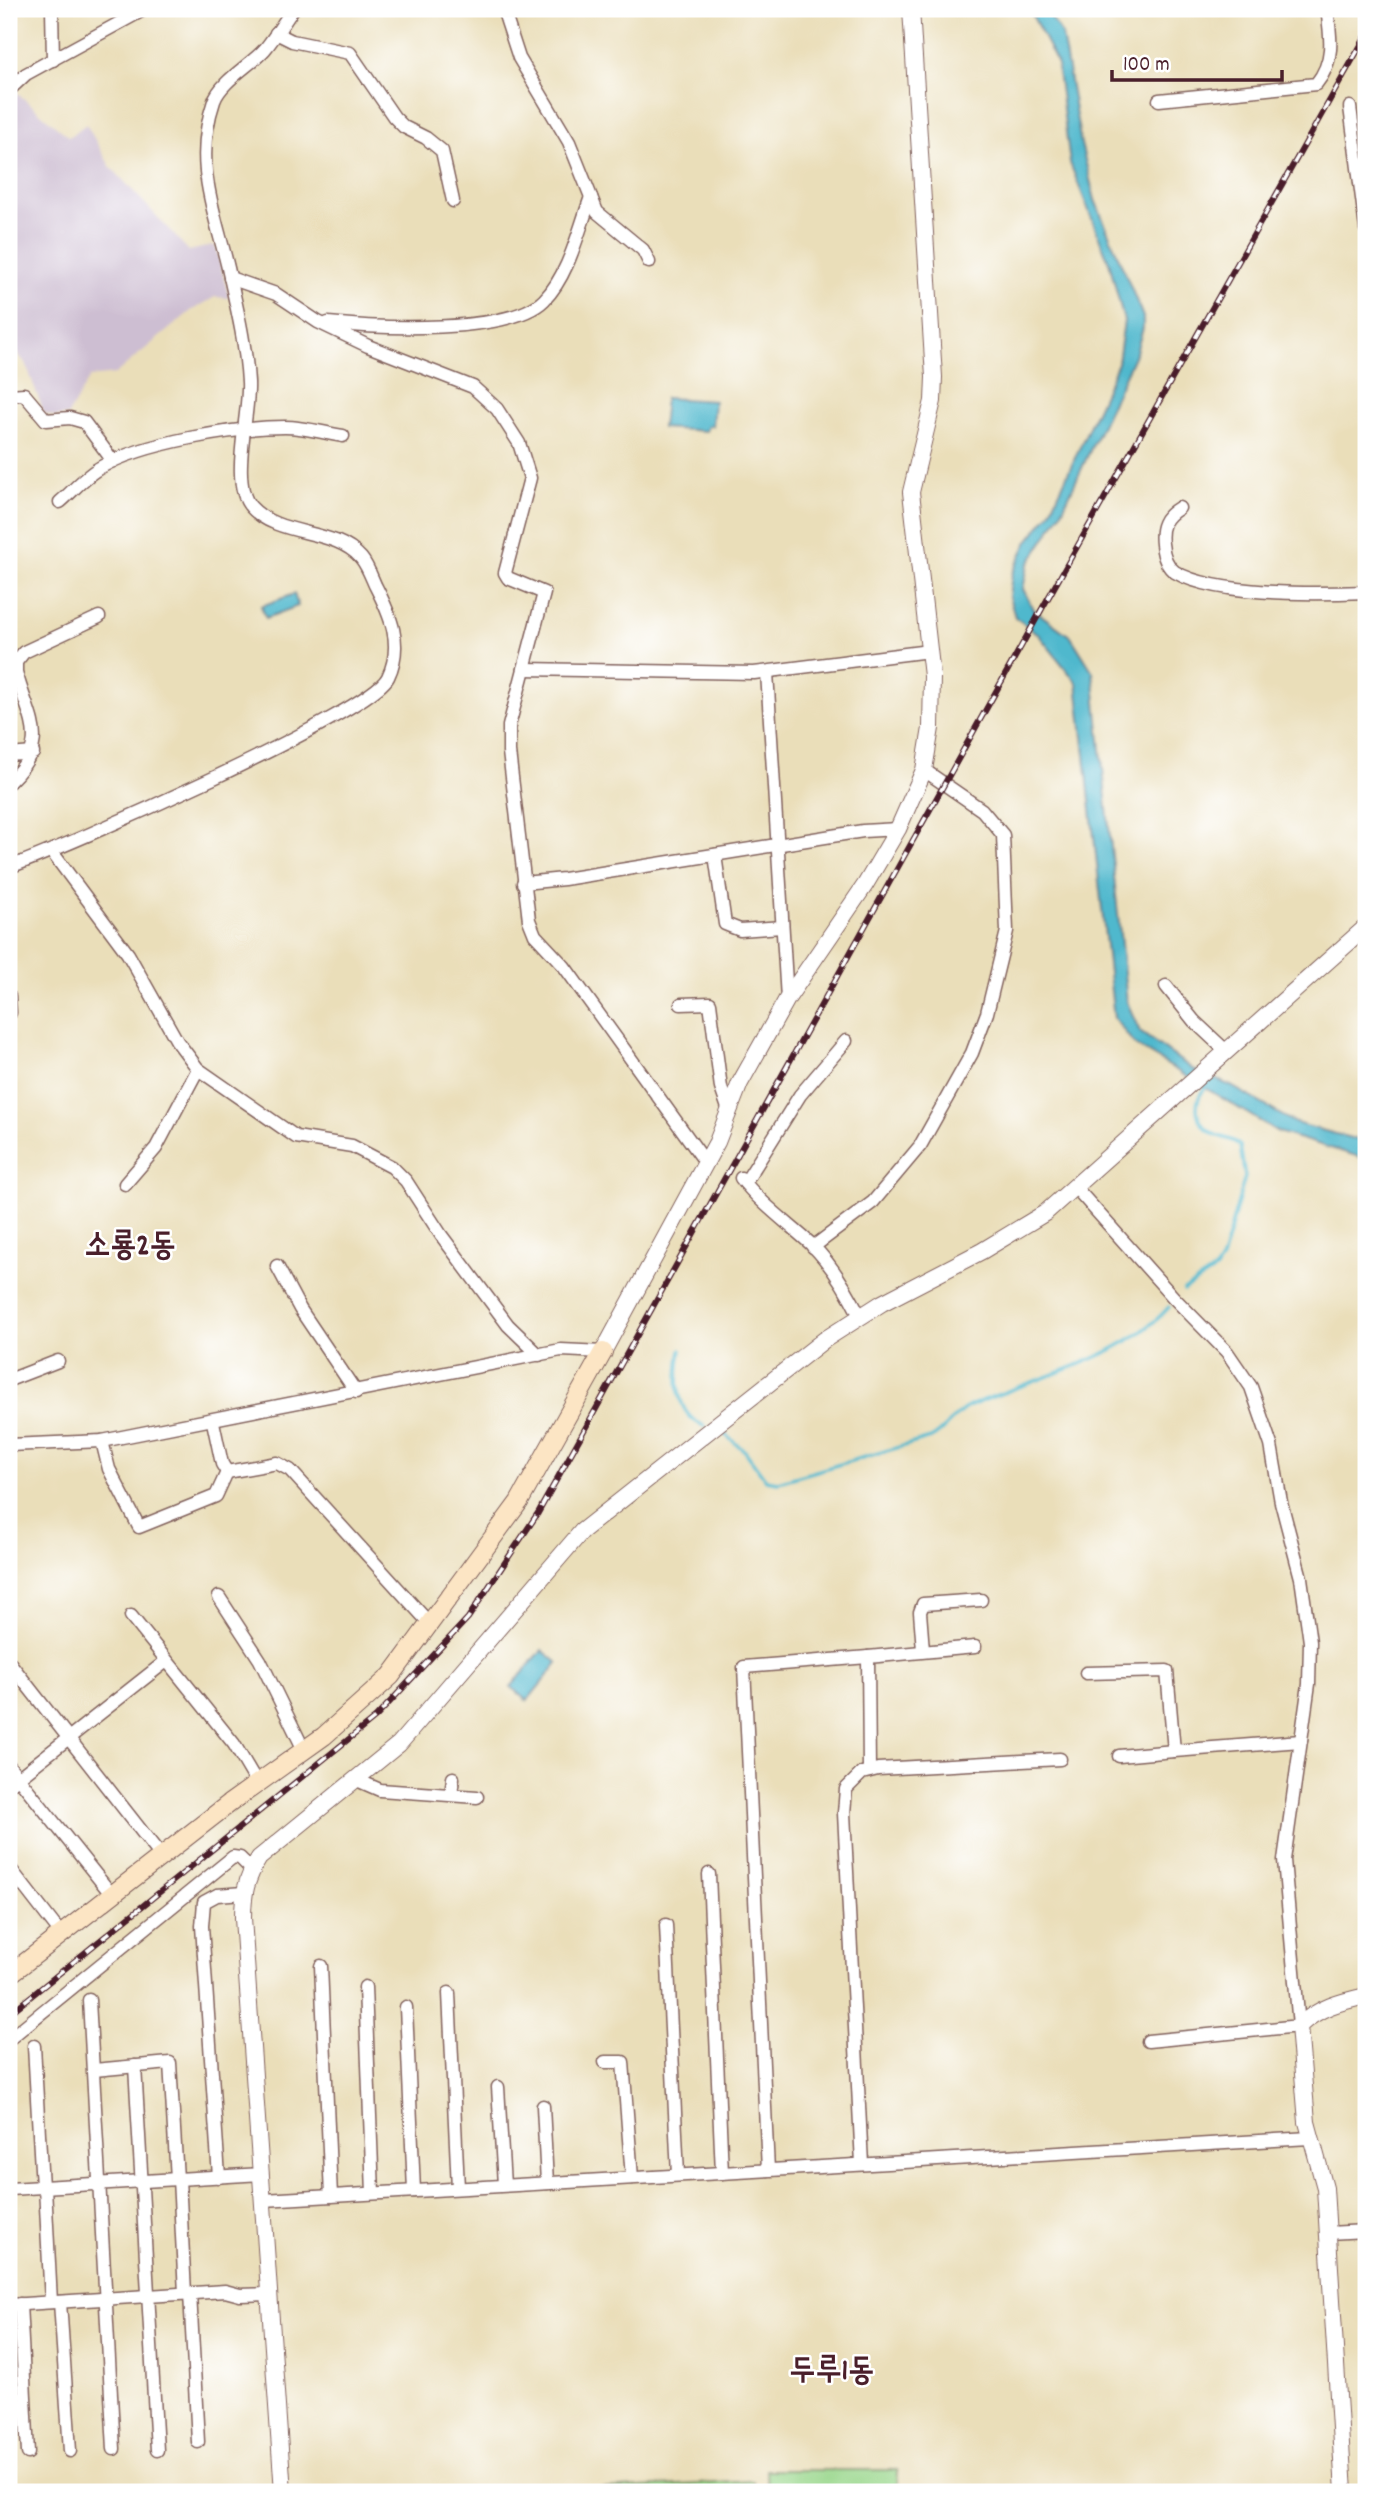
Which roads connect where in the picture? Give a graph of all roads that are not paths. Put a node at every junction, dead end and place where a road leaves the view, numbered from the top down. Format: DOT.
graph roads {
  1 [pos="52,9"];
  2 [pos="145,9"];
  3 [pos="293,9"];
  4 [pos="503,9"];
  5 [pos="911,9"];
  6 [pos="1327,9"];
  7 [pos="276,33"];
  8 [pos="53,60"];
  9 [pos="9,90"];
  10 [pos="1159,100"];
  11 [pos="1350,107"];
  12 [pos="1362,179"];
  13 [pos="592,197"];
  14 [pos="453,201"];
  15 [pos="1366,229"];
  16 [pos="649,262"];
  17 [pos="230,278"];
  18 [pos="318,322"];
  19 [pos="9,395"];
  20 [pos="244,430"];
  21 [pos="343,436"];
  22 [pos="113,461"];
  23 [pos="60,502"];
  24 [pos="1178,508"];
  25 [pos="1366,592"];
  26 [pos="99,617"];
  27 [pos="929,651"];
  28 [pos="524,669"];
  29 [pos="767,672"];
  30 [pos="33,753"];
  31 [pos="9,755"];
  32 [pos="924,770"];
  33 [pos="9,782"];
  34 [pos="898,829"];
  35 [pos="777,845"];
  36 [pos="52,852"];
  37 [pos="715,855"];
  38 [pos="9,867"];
  39 [pos="523,883"];
  40 [pos="782,927"];
  41 [pos="1366,927"];
  42 [pos="1166,986"];
  43 [pos="9,996"];
  44 [pos="787,999"];
  45 [pos="681,1004"];
  46 [pos="10,1013"];
  47 [pos="846,1041"];
  48 [pos="1226,1051"];
  49 [pos="198,1069"];
  50 [pos="729,1111"];
  51 [pos="706,1163"];
  52 [pos="125,1184"];
  53 [pos="1075,1187"];
  54 [pos="813,1247"];
  55 [pos="277,1266"];
  56 [pos="860,1316"];
  57 [pos="603,1352"];
  58 [pos="539,1355"];
  59 [pos="58,1361"];
  60 [pos="9,1380"];
  61 [pos="356,1392"];
  62 [pos="213,1422"];
  63 [pos="103,1441"];
  64 [pos="9,1445"];
  65 [pos="227,1472"];
  66 [pos="219,1597"];
  67 [pos="981,1600"];
  68 [pos="131,1616"];
  69 [pos="431,1625"];
  70 [pos="975,1647"];
  71 [pos="923,1650"];
  72 [pos="868,1657"];
  73 [pos="9,1662"];
  74 [pos="165,1662"];
  75 [pos="1086,1673"];
  76 [pos="68,1739"];
  77 [pos="1301,1741"];
  78 [pos="304,1750"];
  79 [pos="1174,1751"];
  80 [pos="1119,1756"];
  81 [pos="1060,1759"];
  82 [pos="9,1766"];
  83 [pos="869,1771"];
  84 [pos="453,1778"];
  85 [pos="357,1780"];
  86 [pos="13,1782"];
  87 [pos="257,1783"];
  88 [pos="452,1795"];
  89 [pos="477,1797"];
  90 [pos="161,1856"];
  91 [pos="9,1867"];
  92 [pos="251,1870"];
  93 [pos="709,1874"];
  94 [pos="243,1893"];
  95 [pos="112,1895"];
  96 [pos="666,1925"];
  97 [pos="61,1934"];
  98 [pos="321,1966"];
  99 [pos="9,1975"];
  100 [pos="365,1987"];
  101 [pos="449,1993"];
  102 [pos="1366,1996"];
  103 [pos="89,2000"];
  104 [pos="406,2007"];
  105 [pos="1299,2026"];
  106 [pos="9,2039"];
  107 [pos="1148,2041"];
  108 [pos="34,2046"];
  109 [pos="605,2062"];
  110 [pos="135,2066"];
  111 [pos="94,2070"];
  112 [pos="498,2087"];
  113 [pos="543,2106"];
  114 [pos="1310,2138"];
  115 [pos="862,2164"];
  116 [pos="768,2170"];
  117 [pos="722,2173"];
  118 [pos="262,2175"];
  119 [pos="678,2175"];
  120 [pos="219,2177"];
  121 [pos="632,2178"];
  122 [pos="178,2179"];
  123 [pos="142,2181"];
  124 [pos="100,2183"];
  125 [pos="547,2183"];
  126 [pos="504,2185"];
  127 [pos="44,2187"];
  128 [pos="458,2188"];
  129 [pos="9,2189"];
  130 [pos="414,2191"];
  131 [pos="373,2193"];
  132 [pos="331,2196"];
  133 [pos="264,2200"];
  134 [pos="1366,2231"];
  135 [pos="1328,2233"];
  136 [pos="188,2293"];
  137 [pos="270,2294"];
  138 [pos="148,2296"];
  139 [pos="107,2299"];
  140 [pos="55,2302"];
  141 [pos="14,2305"];
  142 [pos="198,2442"];
  143 [pos="114,2449"];
  144 [pos="157,2450"];
  145 [pos="70,2451"];
  146 [pos="28,2453"];
  147 [pos="283,2492"];
  148 [pos="1344,2492"];
  1 -- 8 [label="street"];
  2 -- 8 [label="street"];
  3 -- 7 [label="street"];
  4 -- 13 [label="street"];
  5 -- 27 [label="street"];
  6 -- 10 [label="street"];
  7 -- 14 [label="street"];
  7 -- 17 [label="street"];
  8 -- 9 [label="street"];
  11 -- 12 [label="street"];
  12 -- 15 [label="street"];
  13 -- 16 [label="street"];
  13 -- 18 [label="street"];
  17 -- 18 [label="street"];
  17 -- 20 [label="street"];
  18 -- 28 [label="street"];
  19 -- 22 [label="street"];
  20 -- 21 [label="street"];
  20 -- 22 [label="street"];
  20 -- 36 [label="street"];
  22 -- 23 [label="street"];
  24 -- 25 [label="street"];
  26 -- 30 [label="street"];
  27 -- 29 [label="street"];
  27 -- 32 [label="street"];
  28 -- 29 [label="street"];
  28 -- 39 [label="street"];
  29 -- 35 [label="street"];
  30 -- 31 [label="street"];
  30 -- 33 [label="street"];
  32 -- 34 [label="street"];
  32 -- 54 [label="street"];
  34 -- 35 [label="street"];
  34 -- 44 [label="street"];
  35 -- 37 [label="street"];
  35 -- 40 [label="street"];
  36 -- 38 [label="street"];
  36 -- 49 [label="street"];
  37 -- 39 [label="street"];
  37 -- 40 [label="street"];
  39 -- 51 [label="street"];
  40 -- 44 [label="street"];
  41 -- 48 [label="street"];
  42 -- 48 [label="street"];
  43 -- 46 [label="street"];
  44 -- 50 [label="street"];
  45 -- 50 [label="street"];
  47 -- 54 [label="street"];
  48 -- 53 [label="street"];
  49 -- 52 [label="street"];
  49 -- 58 [label="street"];
  50 -- 51 [label="street"];
  51 -- 57 [label="street"];
  53 -- 56 [label="street"];
  53 -- 77 [label="street"];
  54 -- 56 [label="street"];
  55 -- 61 [label="street"];
  56 -- 85 [label="street"];
  57 -- 58 [label="street"];
  57 -- 69 [label="main road"];
  58 -- 61 [label="street"];
  59 -- 60 [label="street"];
  61 -- 62 [label="street"];
  62 -- 63 [label="street"];
  62 -- 65 [label="street"];
  63 -- 64 [label="street"];
  63 -- 65 [label="street"];
  65 -- 69 [label="street"];
  66 -- 78 [label="street"];
  67 -- 71 [label="street"];
  68 -- 74 [label="street"];
  69 -- 78 [label="main road"];
  70 -- 71 [label="street"];
  71 -- 72 [label="street"];
  72 -- 83 [label="street"];
  72 -- 116 [label="street"];
  73 -- 76 [label="street"];
  74 -- 76 [label="street"];
  74 -- 87 [label="street"];
  75 -- 79 [label="street"];
  76 -- 86 [label="street"];
  76 -- 90 [label="street"];
  77 -- 79 [label="street"];
  77 -- 105 [label="street"];
  78 -- 87 [label="main road"];
  79 -- 80 [label="street"];
  81 -- 83 [label="street"];
  82 -- 86 [label="street"];
  83 -- 115 [label="street"];
  84 -- 88 [label="street"];
  85 -- 88 [label="street"];
  85 -- 92 [label="street"];
  86 -- 95 [label="street"];
  87 -- 90 [label="main road"];
  88 -- 89 [label="street"];
  90 -- 95 [label="main road"];
  91 -- 97 [label="street"];
  92 -- 94 [label="street"];
  92 -- 106 [label="street"];
  93 -- 117 [label="street"];
  94 -- 118 [label="street"];
  94 -- 120 [label="street"];
  95 -- 97 [label="main road"];
  96 -- 119 [label="street"];
  97 -- 99 [label="main road"];
  98 -- 132 [label="street"];
  100 -- 131 [label="street"];
  101 -- 128 [label="street"];
  102 -- 105 [label="street"];
  103 -- 111 [label="street"];
  104 -- 130 [label="street"];
  105 -- 107 [label="street"];
  105 -- 114 [label="street"];
  108 -- 127 [label="street"];
  109 -- 121 [label="street"];
  110 -- 111 [label="street"];
  110 -- 122 [label="street"];
  110 -- 123 [label="street"];
  111 -- 124 [label="street"];
  112 -- 126 [label="street"];
  113 -- 125 [label="street"];
  114 -- 115 [label="street"];
  114 -- 135 [label="street"];
  115 -- 116 [label="street"];
  116 -- 117 [label="street"];
  117 -- 119 [label="street"];
  118 -- 120 [label="street"];
  118 -- 133 [label="street"];
  119 -- 121 [label="street"];
  120 -- 122 [label="street"];
  121 -- 125 [label="street"];
  122 -- 123 [label="street"];
  122 -- 136 [label="street"];
  123 -- 124 [label="street"];
  123 -- 138 [label="street"];
  124 -- 127 [label="street"];
  124 -- 139 [label="street"];
  125 -- 126 [label="street"];
  126 -- 128 [label="street"];
  127 -- 129 [label="street"];
  127 -- 140 [label="street"];
  128 -- 130 [label="street"];
  130 -- 131 [label="street"];
  131 -- 132 [label="street"];
  132 -- 133 [label="street"];
  133 -- 137 [label="street"];
  134 -- 135 [label="street"];
  135 -- 148 [label="street"];
  136 -- 137 [label="street"];
  136 -- 138 [label="street"];
  136 -- 142 [label="street"];
  137 -- 147 [label="street"];
  138 -- 139 [label="street"];
  138 -- 144 [label="street"];
  139 -- 140 [label="street"];
  139 -- 143 [label="street"];
  140 -- 141 [label="street"];
  140 -- 145 [label="street"];
  141 -- 146 [label="street"];
}
